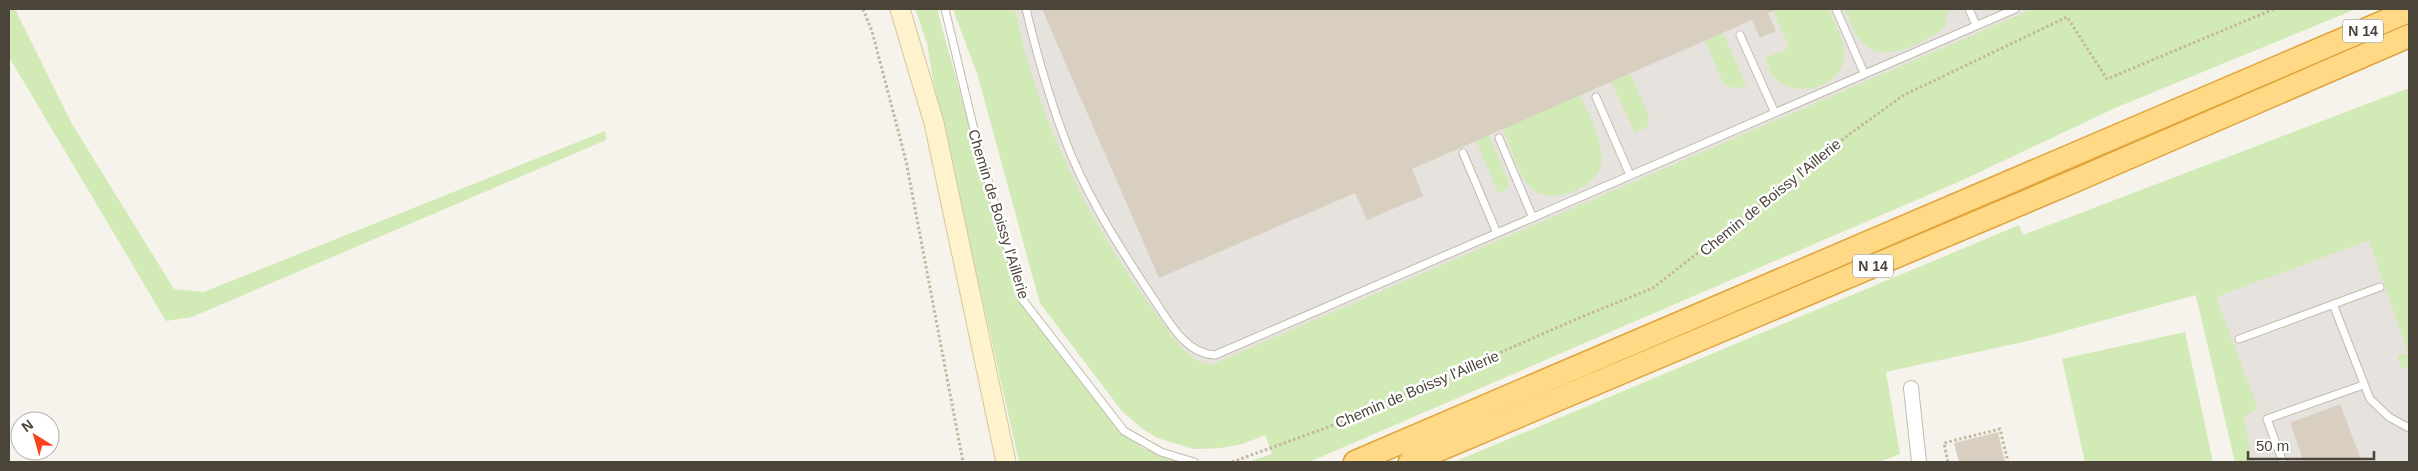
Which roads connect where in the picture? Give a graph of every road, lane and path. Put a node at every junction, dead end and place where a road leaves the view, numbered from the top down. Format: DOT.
graph roads {
  1 [pos="863,9"];
  2 [pos="900,9"];
  3 [pos="946,9"];
  4 [pos="1026,9"];
  5 [pos="1836,9"];
  6 [pos="1969,9"];
  7 [pos="2015,9"];
  8 [pos="2274,9"];
  9 [pos="2397,9"];
  10 [pos="2409,11"];
  11 [pos="1976,25"];
  12 [pos="1740,34"];
  13 [pos="2409,36"];
  14 [pos="2409,46"];
  15 [pos="2317,50"];
  16 [pos="2335,68"];
  17 [pos="1864,73"];
  18 [pos="1596,97"];
  19 [pos="1775,112"];
  20 [pos="1499,138"];
  21 [pos="1464,153"];
  22 [pos="1630,175"];
  23 [pos="1532,218"];
  24 [pos="1498,233"];
  25 [pos="2380,287"];
  26 [pos="2333,304"];
  27 [pos="2239,339"];
  28 [pos="2363,385"];
  29 [pos="1911,388"];
  30 [pos="2409,428"];
  31 [pos="962,462"];
  32 [pos="1006,462"];
  33 [pos="1194,462"];
  34 [pos="1232,462"];
  35 [pos="1355,462"];
  36 [pos="1410,462"];
  37 [pos="1919,462"];
  38 [pos="1948,462"];
  39 [pos="2008,462"];
  40 [pos="2283,462"];
  1 -- 31 [label="path"];
  2 -- 32 [label="main road"];
  3 -- 33 [label="lane, Chemin de Boissy l'Aillerie"];
  4 -- 24 [label="lane"];
  5 -- 17 [label="lane"];
  6 -- 11 [label="lane"];
  7 -- 11 [label="lane"];
  8 -- 34 [label="path, Chemin de Boissy l'Aillerie"];
  9 -- 15 [label="highway"];
  10 -- 15 [label="highway, N 14"];
  11 -- 17 [label="lane"];
  12 -- 19 [label="lane"];
  13 -- 16 [label="highway, N 14"];
  14 -- 16 [label="highway"];
  15 -- 35 [label="highway, N 14"];
  16 -- 36 [label="highway, N 14"];
  17 -- 19 [label="lane"];
  18 -- 22 [label="lane"];
  19 -- 22 [label="lane"];
  20 -- 23 [label="lane"];
  21 -- 24 [label="lane"];
  22 -- 23 [label="lane"];
  23 -- 24 [label="lane"];
  25 -- 26 [label="lane"];
  26 -- 27 [label="lane"];
  26 -- 28 [label="lane"];
  28 -- 30 [label="lane"];
  28 -- 40 [label="lane"];
  29 -- 37 [label="street"];
  38 -- 39 [label="path"];
}
